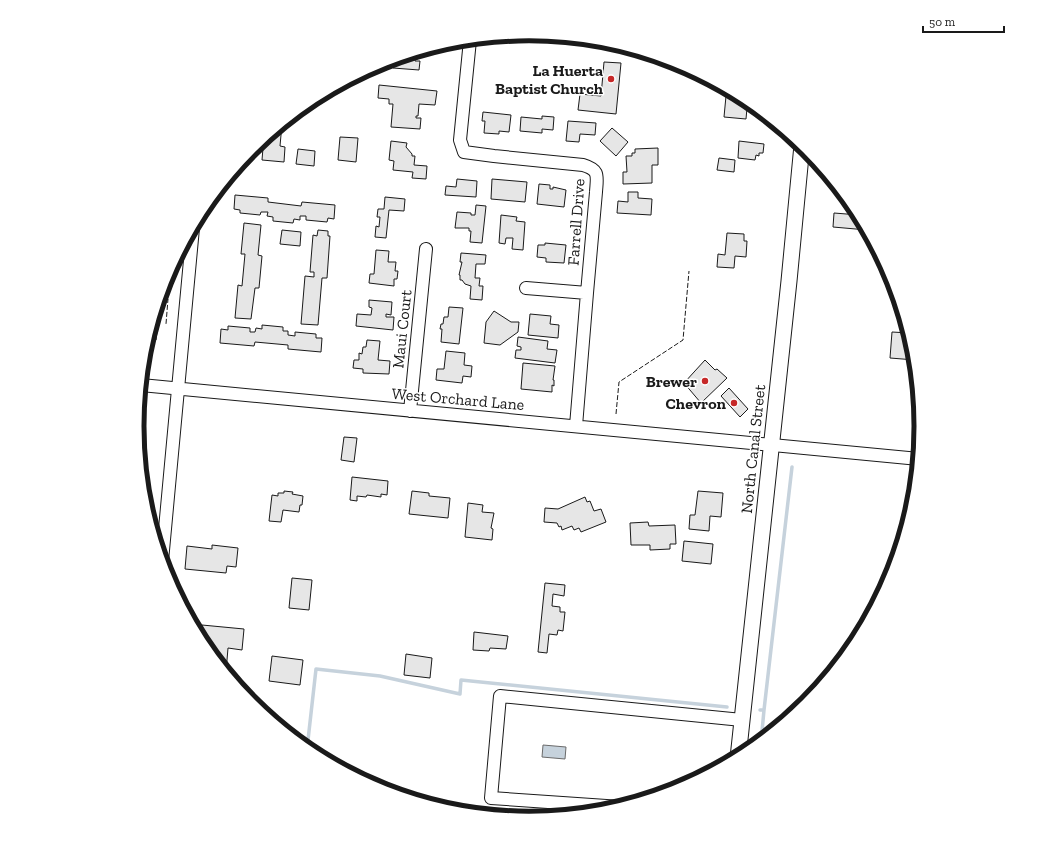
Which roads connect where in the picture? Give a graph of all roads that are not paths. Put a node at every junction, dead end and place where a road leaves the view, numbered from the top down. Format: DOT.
graph roads {
  1 [pos="469,46"];
  2 [pos="801,153"];
  3 [pos="192,242"];
  4 [pos="426,249"];
  5 [pos="526,288"];
  6 [pos="587,293"];
  7 [pos="146,386"];
  8 [pos="178,389"];
  9 [pos="410,411"];
  10 [pos="576,426"];
  11 [pos="772,444"];
  12 [pos="913,458"];
  13 [pos="163,547"];
  14 [pos="742,720"];
  15 [pos="739,750"];
  16 [pos="601,806"];
  1 -- 6 [label="street, Farrell Drive"];
  2 -- 11 [label="main road, North Canal Street"];
  3 -- 8 [label="street"];
  4 -- 9 [label="street, Maui Court"];
  5 -- 6 [label="street"];
  6 -- 10 [label="street, Farrell Drive"];
  7 -- 8 [label="street, West Orchard Lane"];
  8 -- 9 [label="street, West Orchard Lane"];
  8 -- 13 [label="street"];
  9 -- 10 [label="street, West Orchard Lane"];
  10 -- 11 [label="street, West Orchard Lane"];
  11 -- 12 [label="street, West Orchard Lane"];
  11 -- 14 [label="main road, North Canal Street"];
  14 -- 15 [label="main road, North Canal Street"];
  14 -- 16 [label="street"];
}
